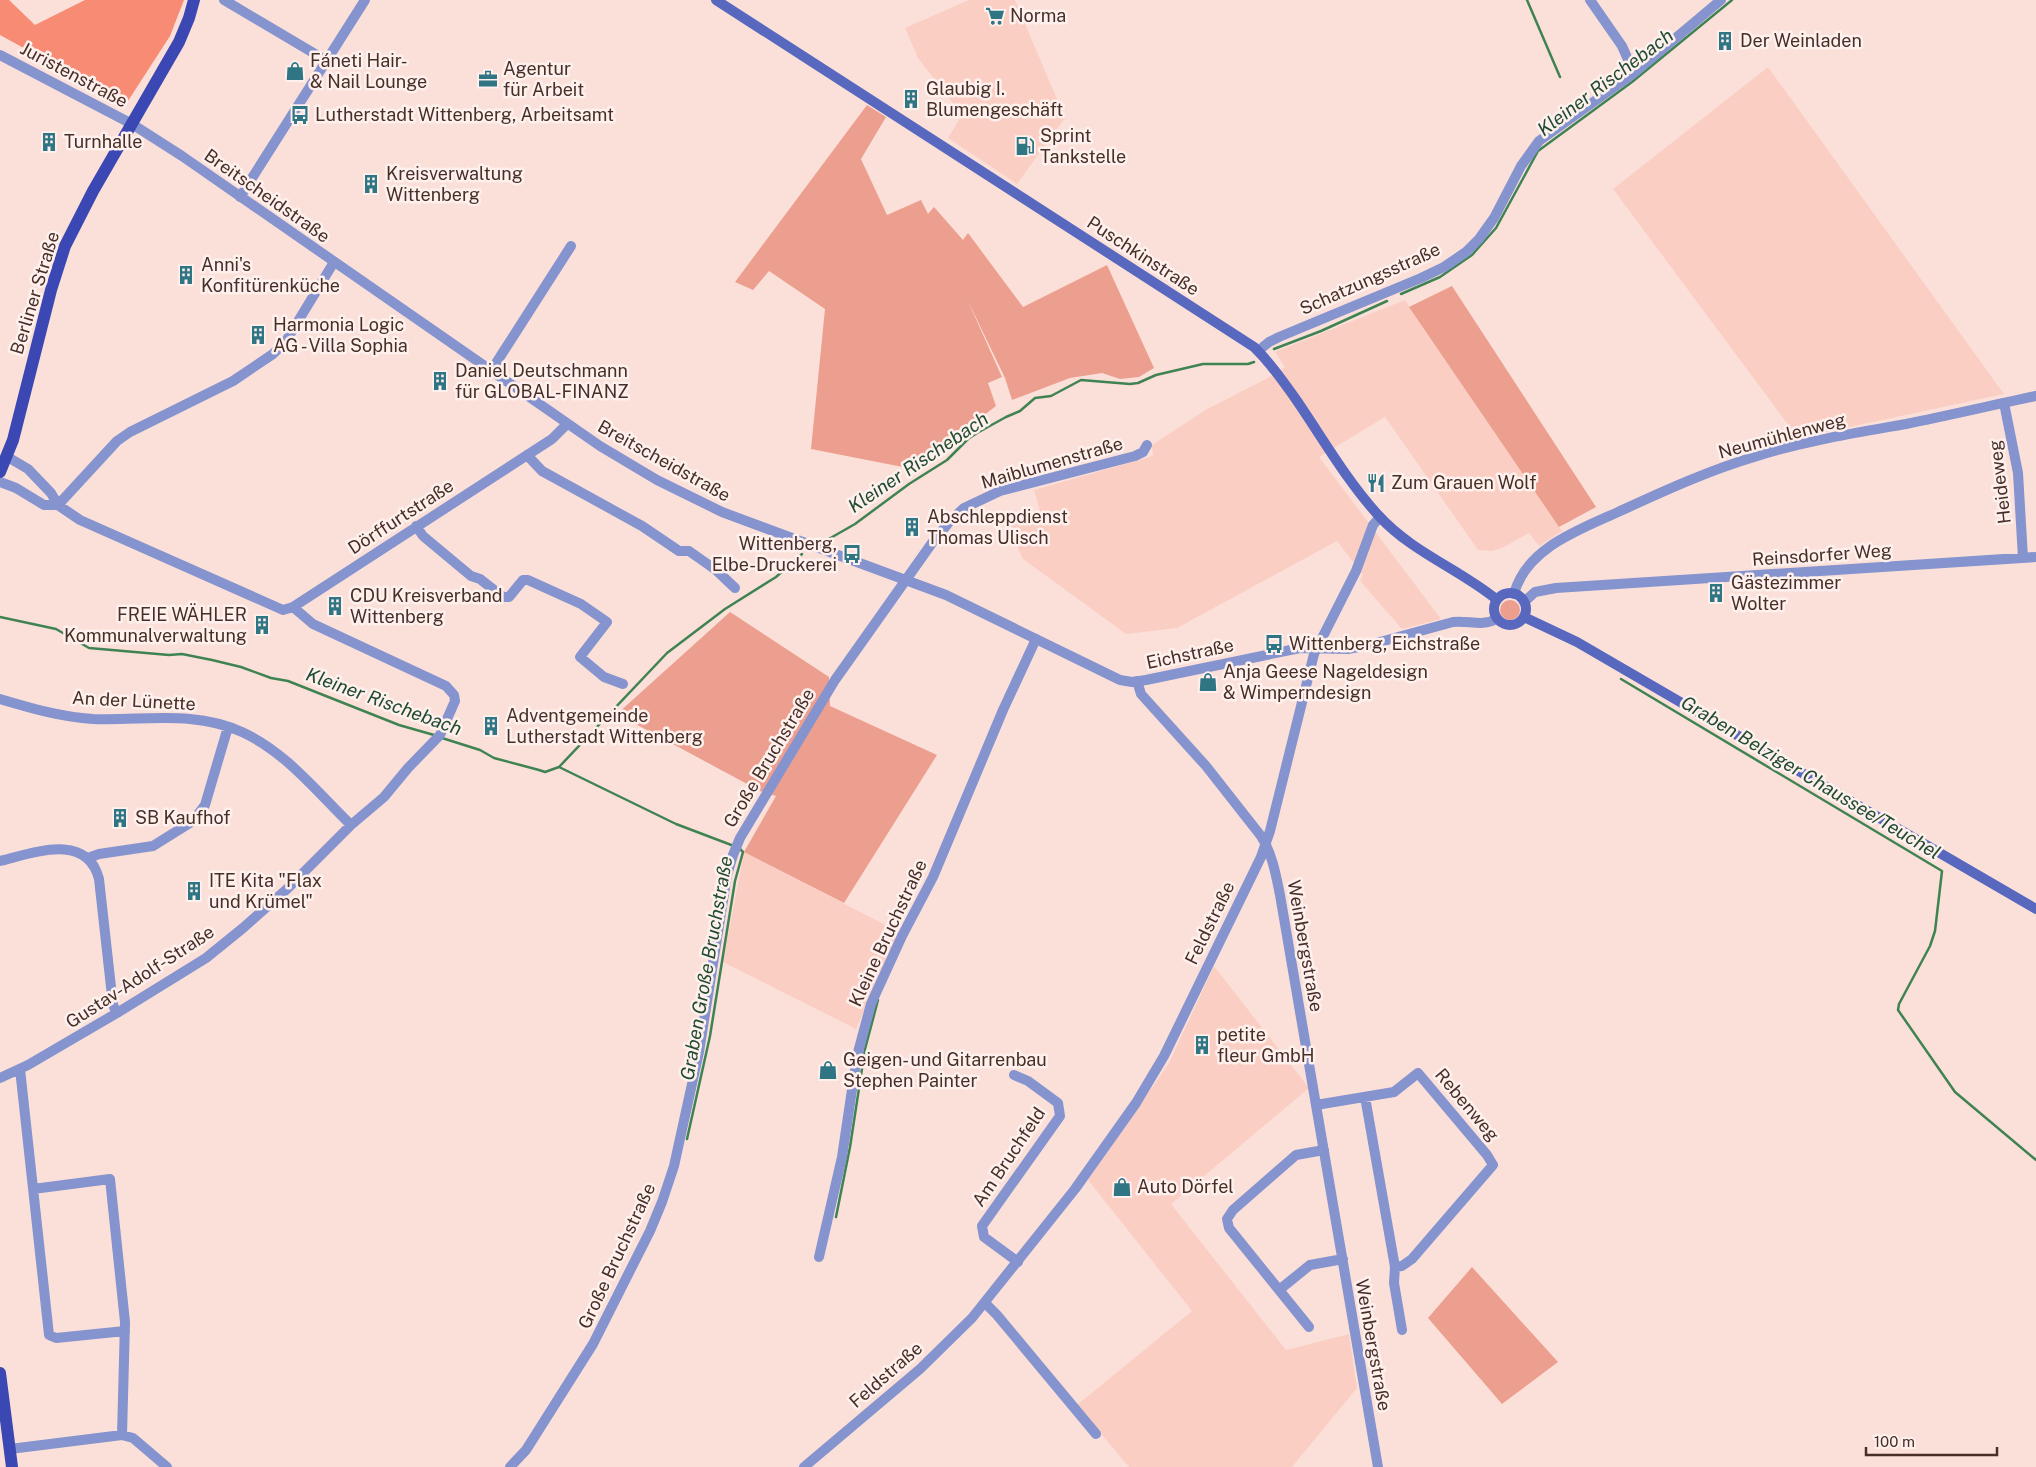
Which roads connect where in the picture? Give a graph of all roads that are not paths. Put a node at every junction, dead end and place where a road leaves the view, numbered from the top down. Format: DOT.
graph roads {
  1 [pos="194,0"];
  2 [pos="224,0"];
  3 [pos="365,0"];
  4 [pos="716,0"];
  5 [pos="1590,0"];
  6 [pos="1720,0"];
  7 [pos="0,55"];
  8 [pos="327,61"];
  9 [pos="1634,73"];
  10 [pos="132,124"];
  11 [pos="240,197"];
  12 [pos="572,246"];
  13 [pos="334,262"];
  14 [pos="1262,355"];
  15 [pos="491,371"];
  16 [pos="2036,396"];
  17 [pos="2004,403"];
  18 [pos="567,424"];
  19 [pos="1147,445"];
  20 [pos="527,455"];
  21 [pos="6,456"];
  22 [pos="0,473"];
  23 [pos="58,505"];
  24 [pos="1380,517"];
  25 [pos="416,526"];
  26 [pos="2036,557"];
  27 [pos="2023,558"];
  28 [pos="907,579"];
  29 [pos="735,588"];
  30 [pos="1514,594"];
  31 [pos="1496,599"];
  32 [pos="1524,602"];
  33 [pos="293,607"];
  34 [pos="1524,617"];
  35 [pos="1496,619"];
  36 [pos="1036,639"];
  37 [pos="1317,647"];
  38 [pos="1137,681"];
  39 [pos="623,684"];
  40 [pos="0,699"];
  41 [pos="228,727"];
  42 [pos="351,826"];
  43 [pos="1266,844"];
  44 [pos="88,858"];
  45 [pos="0,862"];
  46 [pos="2036,909"];
  47 [pos="117,1014"];
  48 [pos="20,1069"];
  49 [pos="1014,1075"];
  50 [pos="0,1078"];
  51 [pos="1365,1097"];
  52 [pos="1316,1105"];
  53 [pos="1324,1150"];
  54 [pos="33,1189"];
  55 [pos="819,1257"];
  56 [pos="1342,1259"];
  57 [pos="1018,1262"];
  58 [pos="1395,1268"];
  59 [pos="1280,1290"];
  60 [pos="985,1303"];
  61 [pos="1309,1327"];
  62 [pos="1402,1330"];
  63 [pos="125,1331"];
  64 [pos="0,1373"];
  65 [pos="1096,1434"];
  66 [pos="122,1435"];
  67 [pos="10,1449"];
  68 [pos="12,1467"];
  69 [pos="167,1467"];
  70 [pos="510,1467"];
  71 [pos="804,1467"];
  72 [pos="1378,1467"];
  1 -- 10 [label="main road, Berliner Straße"];
  2 -- 8 [label="street"];
  3 -- 8 [label="street"];
  4 -- 14 [label="main road, Puschkinstraße"];
  5 -- 9 [label="street"];
  6 -- 9 [label="street, Schatzungsstraße"];
  7 -- 10 [label="street, Juristenstraße"];
  8 -- 11 [label="street"];
  9 -- 14 [label="street, Schatzungsstraße"];
  10 -- 11 [label="street, Breitscheidstraße"];
  10 -- 21 [label="main road, Berliner Straße"];
  11 -- 13 [label="street, Breitscheidstraße"];
  12 -- 15 [label="street"];
  13 -- 15 [label="street, Breitscheidstraße"];
  13 -- 23 [label="street"];
  14 -- 24 [label="main road, Puschkinstraße"];
  15 -- 18 [label="street, Breitscheidstraße"];
  16 -- 17 [label="street, Neumühlenweg"];
  17 -- 27 [label="street, Heideweg"];
  17 -- 30 [label="street, Neumühlenweg"];
  18 -- 20 [label="street, Dörffurtstraße"];
  18 -- 28 [label="street, Breitscheidstraße"];
  19 -- 28 [label="street, Maiblumenstraße"];
  20 -- 25 [label="street, Dörffurtstraße"];
  20 -- 29 [label="street"];
  21 -- 22 [label="main road, Berliner Straße"];
  21 -- 23 [label="street"];
  22 -- 23 [label="street"];
  23 -- 33 [label="street"];
  24 -- 31 [label="main road, Puschkinstraße"];
  24 -- 37 [label="street, Feldstraße"];
  25 -- 33 [label="street, Dörffurtstraße"];
  25 -- 39 [label="street"];
  26 -- 27 [label="street, Reinsdorfer Weg"];
  27 -- 32 [label="street, Reinsdorfer Weg"];
  28 -- 36 [label="street, Eichstraße"];
  28 -- 70 [label="street, Große Bruchstraße"];
  30 -- 31 [label="main road"];
  30 -- 32 [label="main road"];
  31 -- 35 [label="main road"];
  32 -- 34 [label="main road"];
  33 -- 42 [label="street, Gustav-Adolf-Straße"];
  34 -- 35 [label="main road"];
  34 -- 46 [label="main road"];
  35 -- 37 [label="street, Eichstraße"];
  36 -- 38 [label="street, Eichstraße"];
  36 -- 55 [label="street, Kleine Bruchstraße"];
  37 -- 38 [label="street, Eichstraße"];
  37 -- 43 [label="street, Feldstraße"];
  38 -- 43 [label="street, Weinbergstraße"];
  40 -- 41 [label="street, An der Lünette"];
  41 -- 42 [label="street, An der Lünette"];
  41 -- 44 [label="street"];
  42 -- 47 [label="street, Gustav-Adolf-Straße"];
  43 -- 52 [label="street, Weinbergstraße"];
  43 -- 57 [label="street, Feldstraße"];
  44 -- 45 [label="street"];
  44 -- 47 [label="street"];
  47 -- 48 [label="street, Gustav-Adolf-Straße"];
  48 -- 50 [label="street, Gustav-Adolf-Straße"];
  48 -- 54 [label="street"];
  49 -- 57 [label="street, Am Bruchfeld"];
  51 -- 52 [label="street, Rebenweg"];
  51 -- 58 [label="street"];
  51 -- 58 [label="street, Rebenweg"];
  52 -- 53 [label="street, Weinbergstraße"];
  53 -- 56 [label="street, Weinbergstraße"];
  53 -- 59 [label="street"];
  54 -- 63 [label="street"];
  54 -- 63 [label="street"];
  56 -- 59 [label="street"];
  56 -- 72 [label="street, Weinbergstraße"];
  57 -- 60 [label="street, Feldstraße"];
  58 -- 62 [label="street"];
  59 -- 61 [label="street"];
  60 -- 65 [label="street"];
  60 -- 71 [label="street, Feldstraße"];
  63 -- 66 [label="street"];
  64 -- 67 [label="main road"];
  66 -- 67 [label="street"];
  66 -- 69 [label="street"];
  67 -- 68 [label="main road"];
}
